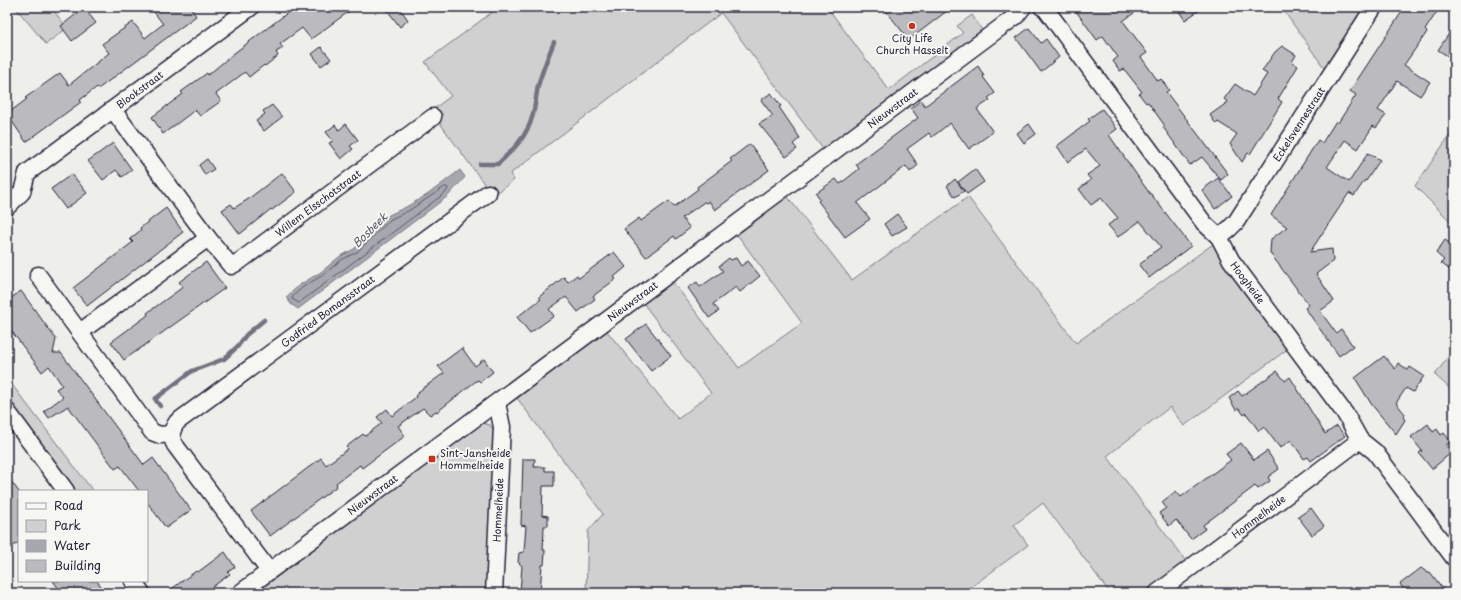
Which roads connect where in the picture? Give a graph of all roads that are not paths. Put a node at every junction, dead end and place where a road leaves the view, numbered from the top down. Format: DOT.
graph roads {
  1 [pos="251,7"];
  2 [pos="1023,7"];
  3 [pos="1042,7"];
  4 [pos="1374,7"];
  5 [pos="113,110"];
  6 [pos="433,117"];
  7 [pos="488,192"];
  8 [pos="7,207"];
  9 [pos="1219,237"];
  10 [pos="208,238"];
  11 [pos="38,275"];
  12 [pos="80,332"];
  13 [pos="497,403"];
  14 [pos="7,411"];
  15 [pos="171,434"];
  16 [pos="1360,440"];
  17 [pos="65,490"];
  18 [pos="1454,558"];
  19 [pos="269,571"];
  20 [pos="134,582"];
  21 [pos="142,593"];
  22 [pos="240,593"];
  23 [pos="494,593"];
  24 [pos="1157,593"];
  1 -- 5 [label="street, Blookstraat"];
  2 -- 13 [label="street, Nieuwstraat"];
  3 -- 9 [label="street, Hoogheide"];
  4 -- 9 [label="street, Eckelsvennestraat"];
  5 -- 8 [label="street, Blookstraat"];
  5 -- 10 [label="street, Willem Elsschotstraat"];
  6 -- 10 [label="street, Willem Elsschotstraat"];
  7 -- 15 [label="street, Godfried Bomansstraat"];
  9 -- 16 [label="street, Hoogheide"];
  10 -- 12 [label="street"];
  11 -- 12 [label="street"];
  12 -- 15 [label="street"];
  13 -- 19 [label="street, Nieuwstraat"];
  13 -- 23 [label="street, Hommelheide"];
  14 -- 17 [label="street"];
  15 -- 19 [label="street"];
  16 -- 18 [label="street, Hoogheide"];
  16 -- 24 [label="street, Hommelheide"];
  19 -- 22 [label="street, Nieuwstraat"];
  20 -- 21 [label="street"];
}
